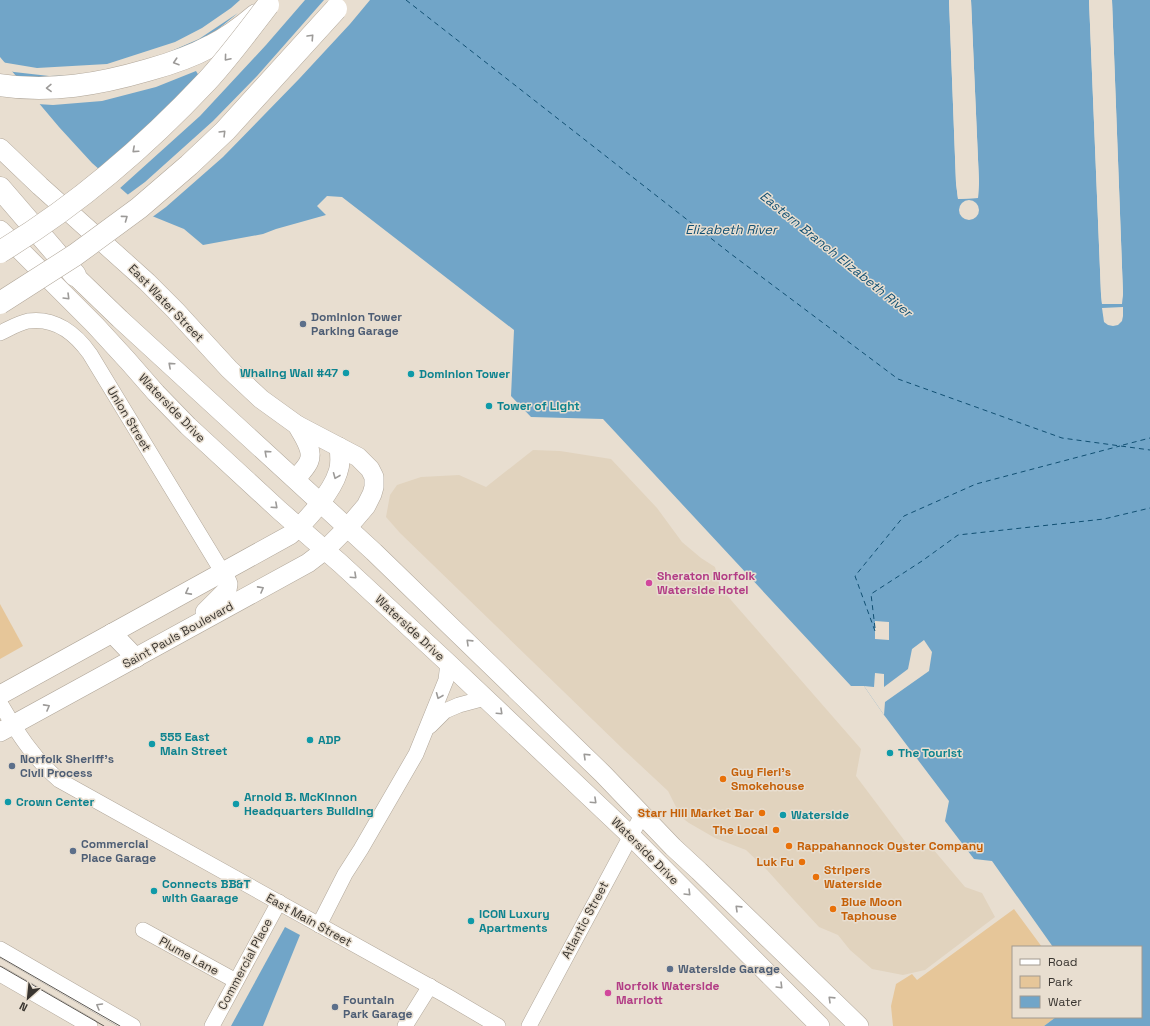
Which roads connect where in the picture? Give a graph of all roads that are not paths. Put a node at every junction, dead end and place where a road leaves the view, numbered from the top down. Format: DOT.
graph roads {
  1 [pos="344,0"];
  2 [pos="271,3"];
  3 [pos="0,85"];
  4 [pos="0,148"];
  5 [pos="0,188"];
  6 [pos="0,205"];
  7 [pos="0,230"];
  8 [pos="0,252"];
  9 [pos="75,275"];
  10 [pos="0,303"];
  11 [pos="0,333"];
  12 [pos="316,445"];
  13 [pos="339,447"];
  14 [pos="296,479"];
  15 [pos="320,502"];
  16 [pos="299,527"];
  17 [pos="348,527"];
  18 [pos="325,550"];
  19 [pos="223,573"];
  20 [pos="184,632"];
  21 [pos="112,633"];
  22 [pos="136,658"];
  23 [pos="448,663"];
  24 [pos="0,695"];
  25 [pos="485,698"];
  26 [pos="0,703"];
  27 [pos="6,729"];
  28 [pos="427,730"];
  29 [pos="642,814"];
  30 [pos="631,836"];
  31 [pos="279,902"];
  32 [pos="319,925"];
  33 [pos="143,930"];
  34 [pos="0,949"];
  35 [pos="0,974"];
  36 [pos="236,981"];
  37 [pos="430,986"];
  38 [pos="854,1021"];
  39 [pos="818,1024"];
  40 [pos="90,1026"];
  41 [pos="131,1026"];
  42 [pos="212,1026"];
  43 [pos="405,1026"];
  44 [pos="498,1026"];
  45 [pos="529,1026"];
  10 -- 1 [label="highway, one-way, bridge"];
  2 -- 3 [label="highway, one-way, bridge"];
  2 -- 8 [label="highway, one-way, bridge"];
  4 -- 12 [label="main road, East Water Street"];
  5 -- 9 [label="highway"];
  6 -- 9 [label="main road, Waterside Drive"];
  7 -- 16 [label="main road, Waterside Drive, one-way"];
  14 -- 9 [label="main road, Waterside Drive, one-way"];
  11 -- 19 [label="street, Union Street"];
  12 -- 13 [label="main road, East Water Street"];
  12 -- 14 [label="main road"];
  13 -- 15 [label="main road, one-way"];
  13 -- 17 [label="main road, East Water Street"];
  14 -- 15 [label="main road, Waterside Drive"];
  15 -- 16 [label="main road"];
  15 -- 17 [label="main road, Waterside Drive"];
  16 -- 18 [label="main road, Waterside Drive"];
  16 -- 19 [label="main road"];
  17 -- 18 [label="main road, Saint Pauls Boulevard"];
  29 -- 17 [label="main road, Waterside Drive, one-way"];
  20 -- 18 [label="main road, Saint Pauls Boulevard, one-way"];
  18 -- 23 [label="main road, Waterside Drive, one-way"];
  19 -- 20 [label="main road"];
  19 -- 21 [label="main road, one-way"];
  20 -- 22 [label="main road, Saint Pauls Boulevard"];
  21 -- 22 [label="main road"];
  21 -- 24 [label="main road"];
  27 -- 22 [label="main road, Saint Pauls Boulevard, one-way"];
  23 -- 25 [label="main road, Waterside Drive"];
  23 -- 28 [label="street, one-way"];
  25 -- 28 [label="street"];
  25 -- 30 [label="main road, Waterside Drive, one-way"];
  26 -- 27 [label="street, East Main Street"];
  27 -- 31 [label="street, East Main Street"];
  28 -- 32 [label="street"];
  29 -- 30 [label="street, Atlantic Street"];
  38 -- 29 [label="main road, Waterside Drive, one-way"];
  30 -- 39 [label="main road, Waterside Drive, one-way"];
  30 -- 45 [label="street, Atlantic Street"];
  31 -- 32 [label="street, East Main Street"];
  31 -- 36 [label="street, Commercial Place"];
  32 -- 37 [label="street, East Main Street"];
  33 -- 36 [label="street, Plume Lane"];
  41 -- 34 [label="street, one-way"];
  35 -- 40 [label="street"];
  36 -- 42 [label="street, Commercial Place"];
  37 -- 43 [label="street"];
  37 -- 44 [label="street, East Main Street"];
  38 -- 39 [label="main road"];
}
